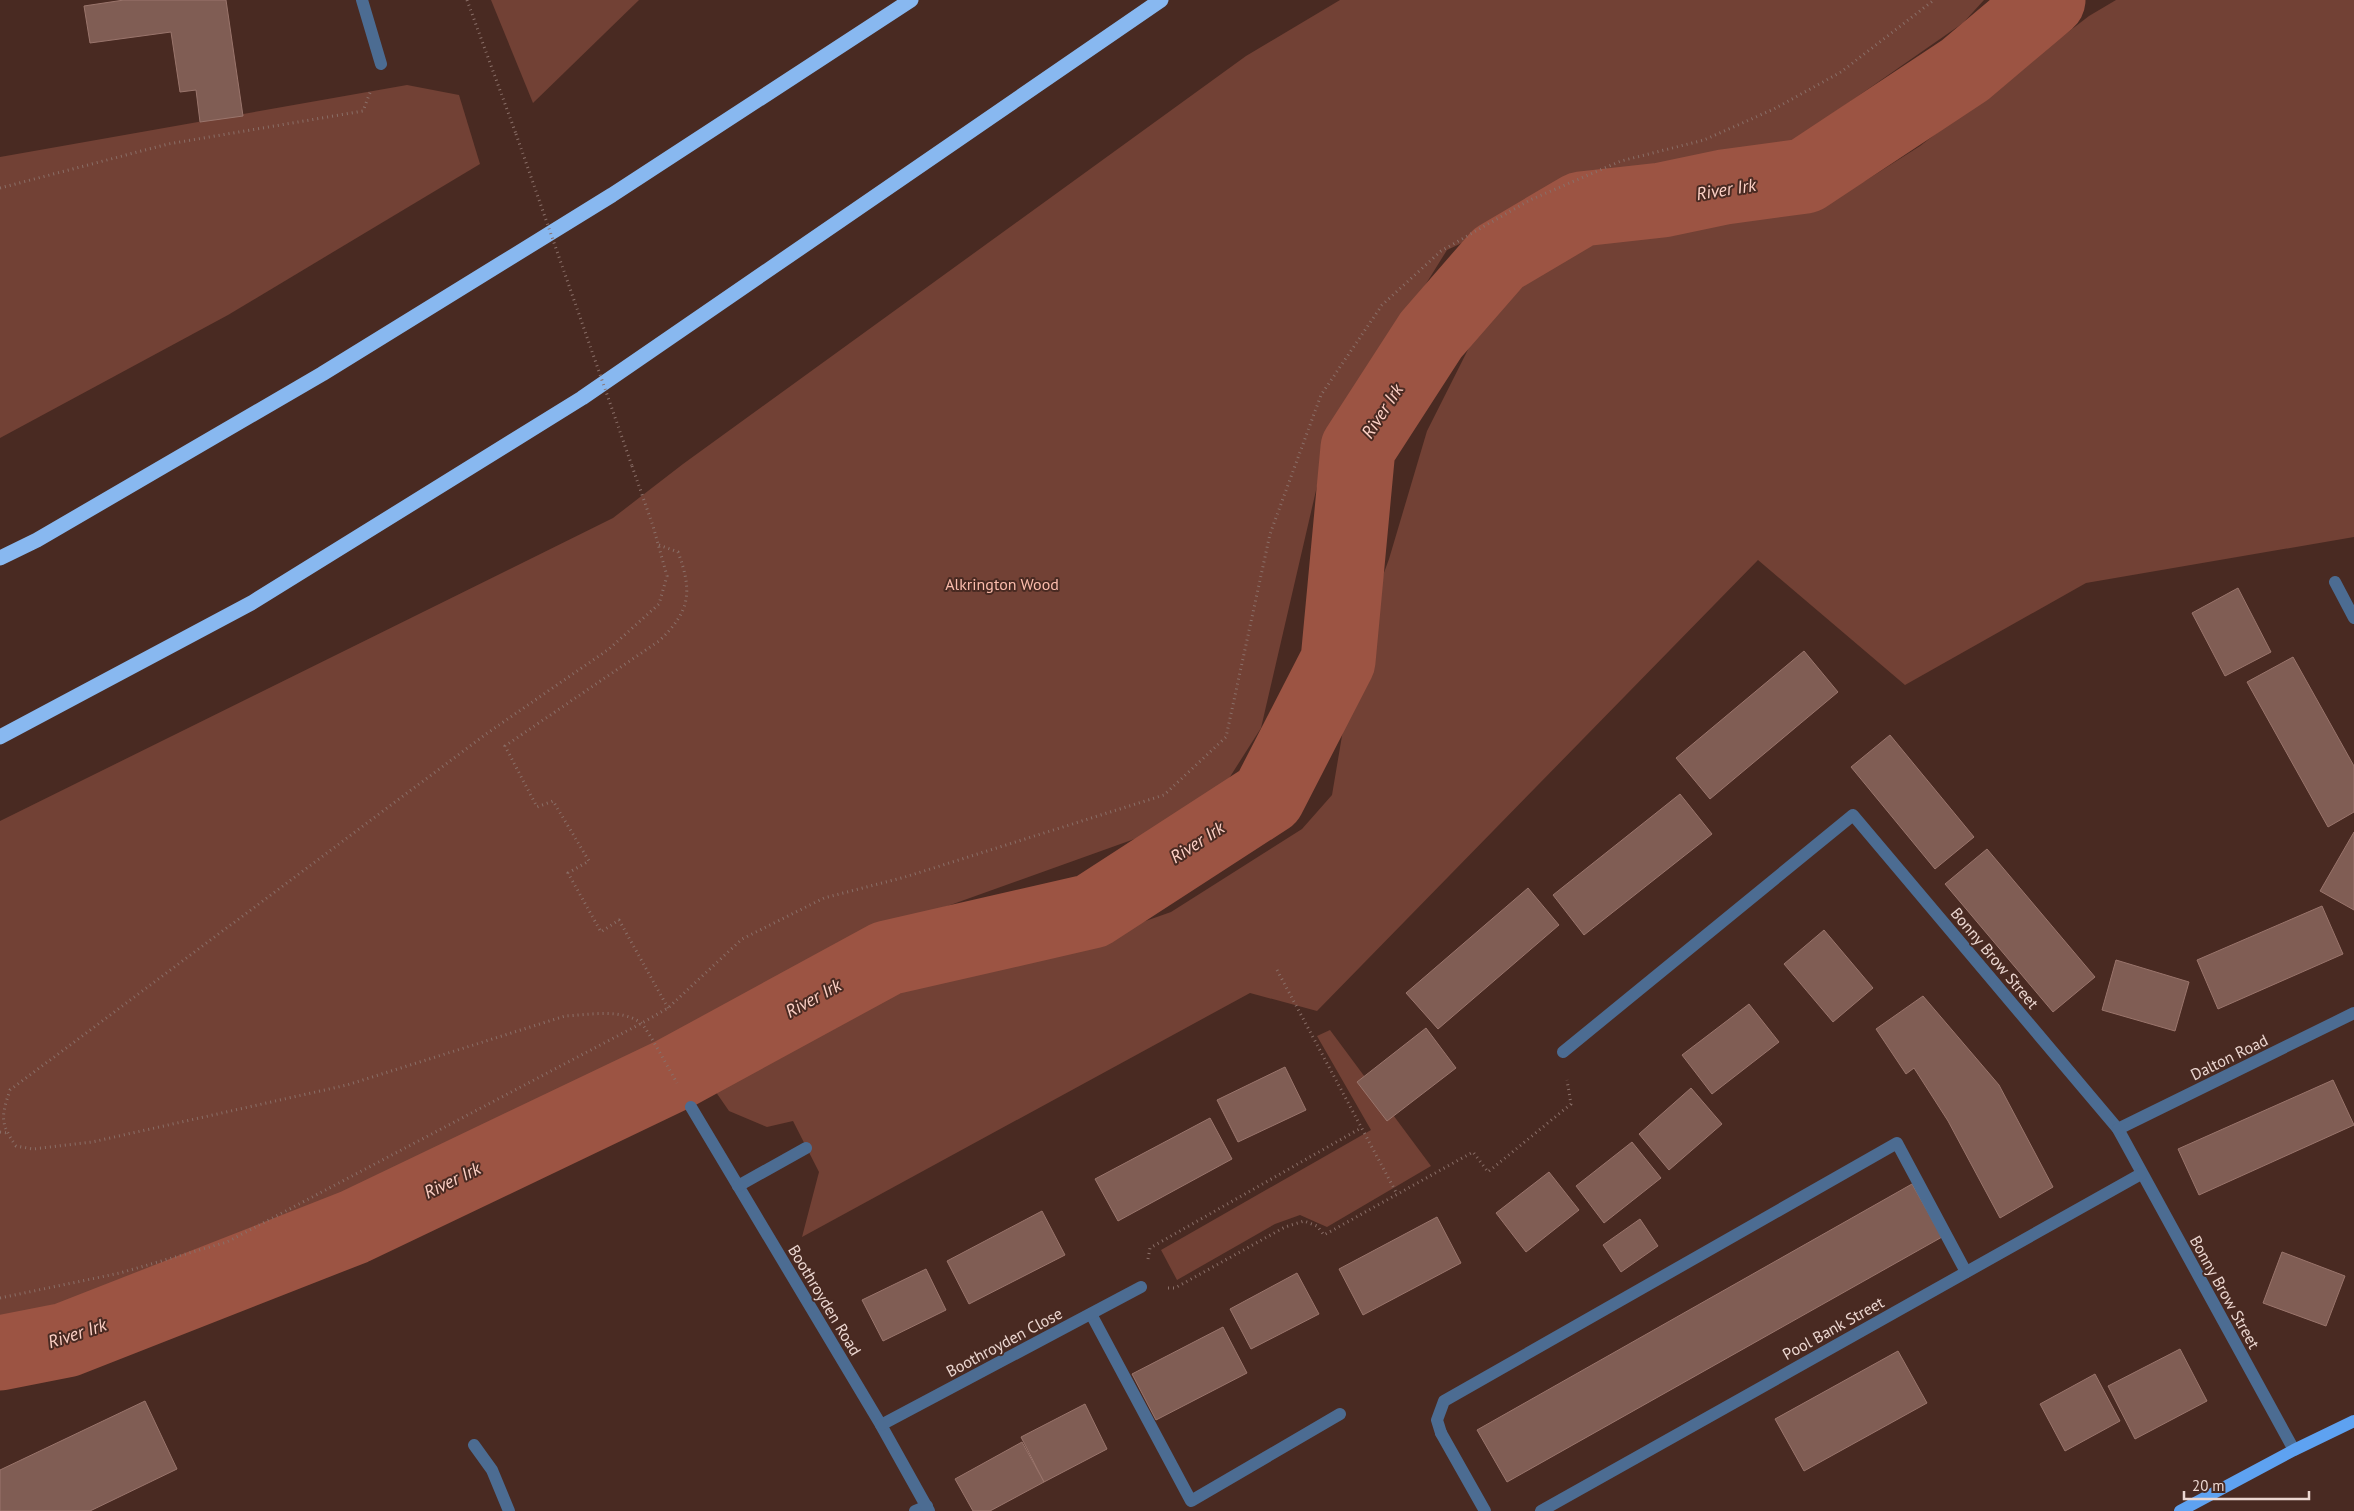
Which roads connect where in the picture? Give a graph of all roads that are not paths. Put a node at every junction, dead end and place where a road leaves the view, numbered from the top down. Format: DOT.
graph roads {
  1 [pos="362,0"];
  2 [pos="911,0"];
  3 [pos="1161,0"];
  4 [pos="381,64"];
  5 [pos="0,558"];
  6 [pos="2335,582"];
  7 [pos="2354,618"];
  8 [pos="0,737"];
  9 [pos="2354,1013"];
  10 [pos="1563,1052"];
  11 [pos="691,1107"];
  12 [pos="2118,1129"];
  13 [pos="806,1148"];
  14 [pos="2141,1174"];
  15 [pos="738,1186"];
  16 [pos="1966,1272"];
  17 [pos="1142,1288"];
  18 [pos="1091,1314"];
  19 [pos="1340,1414"];
  20 [pos="2354,1421"];
  21 [pos="881,1425"];
  22 [pos="474,1445"];
  23 [pos="2294,1450"];
  24 [pos="924,1509"];
  25 [pos="509,1511"];
  26 [pos="1485,1511"];
  27 [pos="1541,1511"];
  28 [pos="2180,1511"];
  1 -- 4 [label="street"];
  2 -- 5 [label="highway"];
  3 -- 8 [label="highway"];
  6 -- 7 [label="street"];
  9 -- 12 [label="street, Dalton Road"];
  10 -- 12 [label="street, Bonny Brow Street"];
  11 -- 15 [label="street, Boothroyden Road"];
  12 -- 14 [label="street, Bonny Brow Street"];
  13 -- 15 [label="street"];
  14 -- 16 [label="street, Pool Bank Street"];
  14 -- 23 [label="street, Bonny Brow Street"];
  15 -- 21 [label="street, Boothroyden Road"];
  16 -- 26 [label="street"];
  16 -- 27 [label="street, Pool Bank Street"];
  17 -- 18 [label="street, Boothroyden Close"];
  18 -- 19 [label="street"];
  18 -- 21 [label="street, Boothroyden Close"];
  20 -- 23 [label="main road"];
  21 -- 24 [label="street, Boothroyden Road"];
  22 -- 25 [label="street"];
  23 -- 28 [label="main road"];
}
